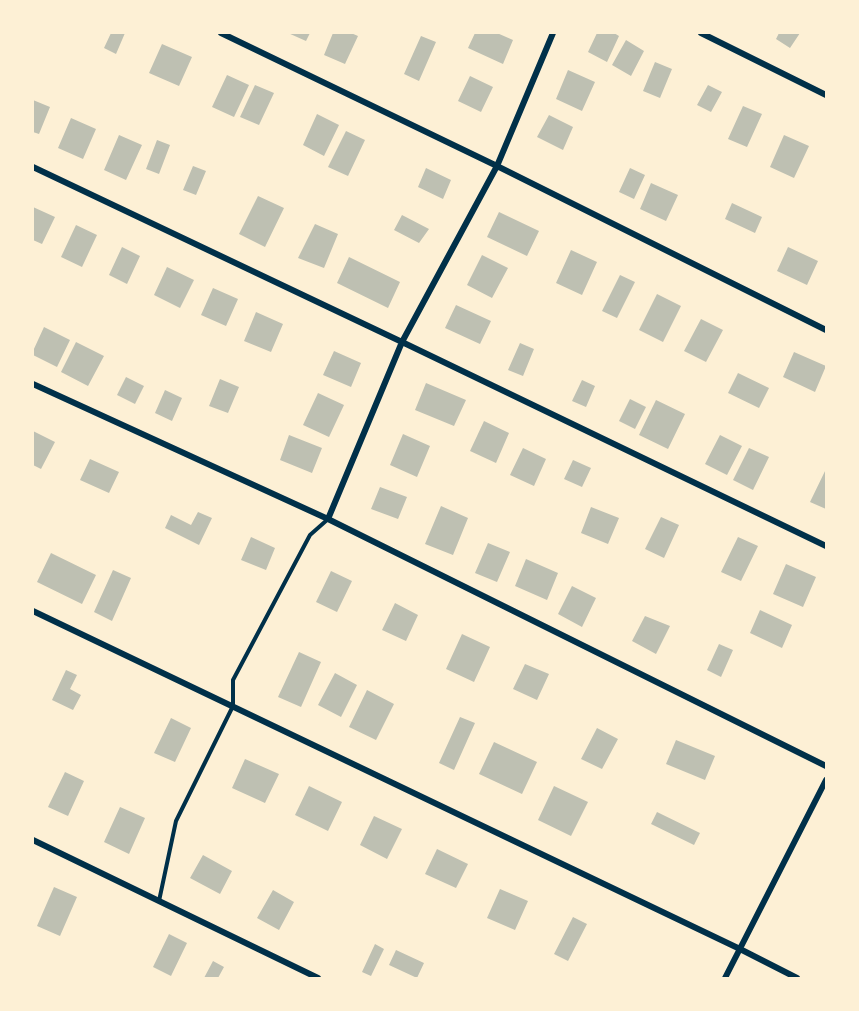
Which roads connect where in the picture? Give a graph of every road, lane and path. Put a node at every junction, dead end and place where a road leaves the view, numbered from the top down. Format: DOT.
graph roads {
  1 [pos="221,33"];
  2 [pos="553,33"];
  3 [pos="700,33"];
  4 [pos="826,96"];
  5 [pos="497,166"];
  6 [pos="33,167"];
  7 [pos="826,330"];
  8 [pos="402,342"];
  9 [pos="33,384"];
  10 [pos="328,519"];
  11 [pos="826,546"];
  12 [pos="33,611"];
  13 [pos="233,706"];
  14 [pos="826,766"];
  15 [pos="826,780"];
  16 [pos="33,840"];
  17 [pos="159,901"];
  18 [pos="740,948"];
  19 [pos="318,978"];
  20 [pos="725,978"];
  21 [pos="797,978"];
  1 -- 5 [label="street"];
  2 -- 5 [label="street"];
  3 -- 4 [label="street"];
  5 -- 7 [label="street"];
  5 -- 8 [label="street"];
  6 -- 8 [label="street"];
  8 -- 10 [label="street"];
  8 -- 11 [label="street"];
  9 -- 10 [label="street"];
  10 -- 13 [label="lane"];
  10 -- 14 [label="street"];
  12 -- 13 [label="street"];
  13 -- 17 [label="lane"];
  13 -- 18 [label="street"];
  15 -- 18 [label="street"];
  16 -- 17 [label="street"];
  17 -- 19 [label="street"];
  18 -- 20 [label="street"];
  18 -- 21 [label="street"];
}
